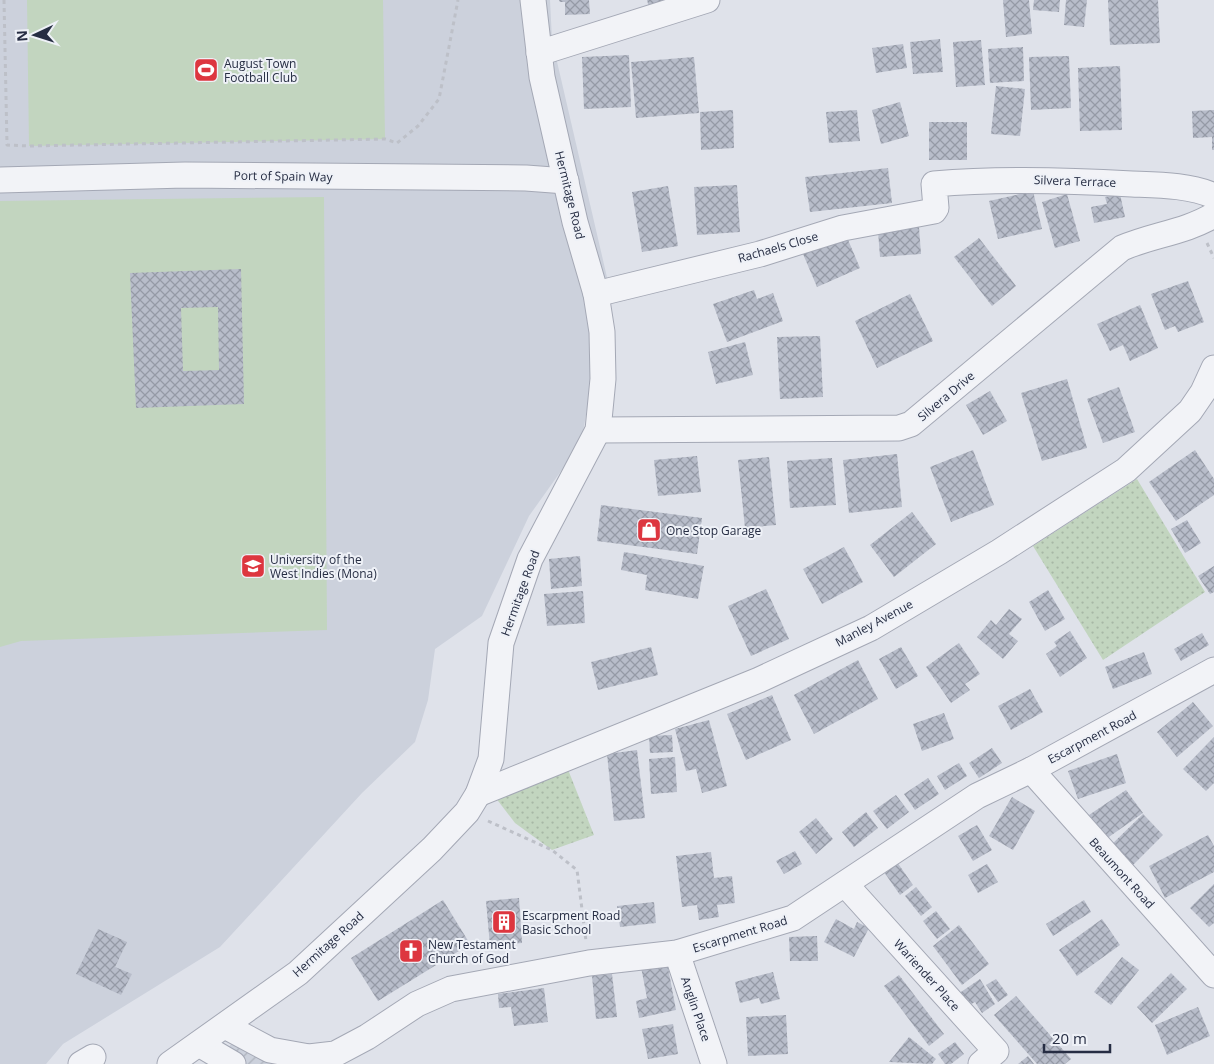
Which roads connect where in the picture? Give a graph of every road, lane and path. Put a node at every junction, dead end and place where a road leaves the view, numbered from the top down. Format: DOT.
graph roads {
  1 [pos="4,0"];
  2 [pos="458,0"];
  3 [pos="533,0"];
  4 [pos="707,0"];
  5 [pos="539,53"];
  6 [pos="0,180"];
  7 [pos="566,181"];
  8 [pos="934,184"];
  9 [pos="1214,196"];
  10 [pos="1214,215"];
  11 [pos="596,294"];
  12 [pos="1214,368"];
  13 [pos="598,430"];
  14 [pos="1212,675"];
  15 [pos="1031,770"];
  16 [pos="472,803"];
  17 [pos="845,884"];
  18 [pos="677,953"];
  19 [pos="590,962"];
  20 [pos="1214,975"];
  21 [pos="225,1026"];
  22 [pos="198,1044"];
  23 [pos="170,1064"];
  24 [pos="233,1064"];
  25 [pos="714,1064"];
  26 [pos="981,1064"];
  1 -- 2 [label="path"];
  3 -- 5 [label="street, Hermitage Road"];
  4 -- 5 [label="street"];
  5 -- 7 [label="street, Hermitage Road"];
  6 -- 7 [label="street, Port of Spain Way"];
  7 -- 11 [label="street, Hermitage Road"];
  8 -- 9 [label="street, Silvera Terrace"];
  8 -- 11 [label="street, Rachaels Close"];
  10 -- 13 [label="street, Silvera Drive"];
  11 -- 13 [label="street, Hermitage Road"];
  12 -- 16 [label="street, Manley Avenue"];
  13 -- 16 [label="street, Hermitage Road"];
  14 -- 15 [label="street, Escarpment Road"];
  15 -- 17 [label="street, Escarpment Road"];
  15 -- 20 [label="street, Beaumont Road"];
  16 -- 19 [label="path"];
  16 -- 21 [label="street, Hermitage Road"];
  17 -- 18 [label="street, Escarpment Road"];
  17 -- 26 [label="street, Wariender Place"];
  18 -- 19 [label="street, Escarpment Road"];
  18 -- 25 [label="street, Anglin Place"];
  19 -- 21 [label="street, Escarpment Road"];
  21 -- 22 [label="street, Hermitage Road"];
  22 -- 23 [label="street, Hermitage Road"];
  22 -- 24 [label="street"];
}
